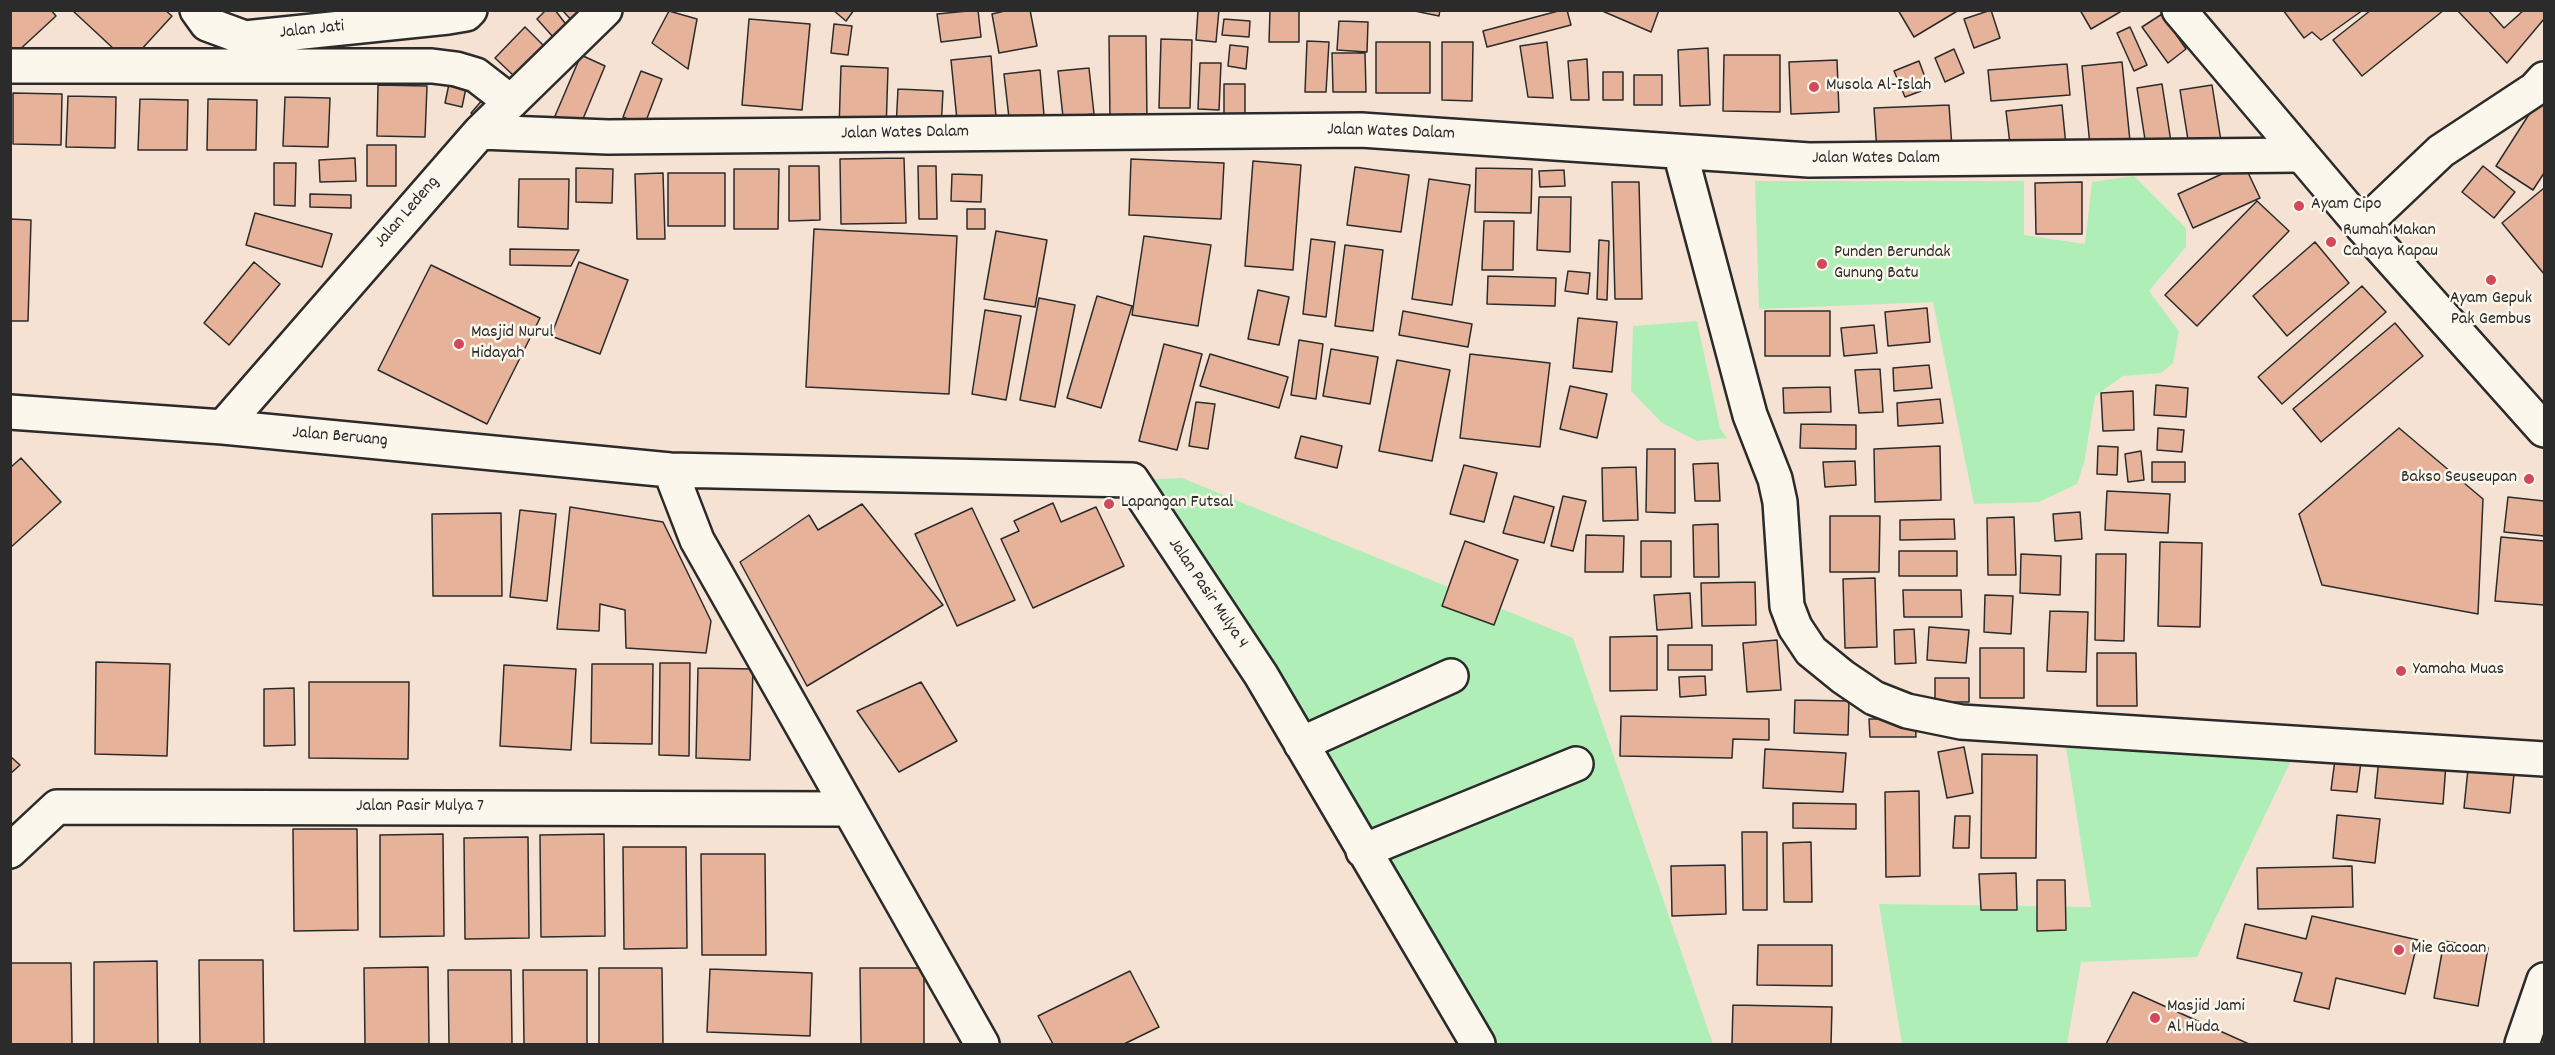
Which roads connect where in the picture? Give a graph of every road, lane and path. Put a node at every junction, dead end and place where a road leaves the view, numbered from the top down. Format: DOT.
graph roads {
  1 [pos="196,10"];
  2 [pos="470,10"];
  3 [pos="605,10"];
  4 [pos="2179,10"];
  5 [pos="10,66"];
  6 [pos="2540,84"];
  7 [pos="511,102"];
  8 [pos="480,132"];
  9 [pos="1680,153"];
  10 [pos="2300,155"];
  11 [pos="2362,226"];
  12 [pos="10,412"];
  13 [pos="223,427"];
  14 [pos="2544,430"];
  15 [pos="670,470"];
  16 [pos="1451,676"];
  17 [pos="1301,744"];
  18 [pos="2544,759"];
  19 [pos="1576,764"];
  20 [pos="847,809"];
  21 [pos="10,851"];
  22 [pos="1363,851"];
  23 [pos="2544,980"];
  24 [pos="982,1044"];
  25 [pos="1478,1044"];
  26 [pos="2522,1044"];
  1 -- 2 [label="street, Jalan Jati"];
  3 -- 7 [label="street, Jalan Ledeng"];
  4 -- 10 [label="street"];
  5 -- 7 [label="street"];
  6 -- 11 [label="street"];
  7 -- 8 [label="street, Jalan Ledeng"];
  8 -- 9 [label="street, Jalan Wates Dalam"];
  8 -- 13 [label="street, Jalan Ledeng"];
  9 -- 10 [label="street, Jalan Wates Dalam"];
  9 -- 18 [label="street"];
  10 -- 11 [label="street"];
  11 -- 14 [label="street"];
  12 -- 13 [label="street, Jalan Beruang"];
  13 -- 15 [label="street, Jalan Beruang"];
  15 -- 17 [label="street, Jalan Pasir Mulya 4"];
  15 -- 20 [label="street"];
  16 -- 17 [label="street"];
  17 -- 22 [label="street, Jalan Pasir Mulya 4"];
  19 -- 22 [label="street"];
  20 -- 21 [label="street, Jalan Pasir Mulya 7"];
  20 -- 24 [label="street"];
  22 -- 25 [label="street, Jalan Pasir Mulya 4"];
  23 -- 26 [label="street"];
}
